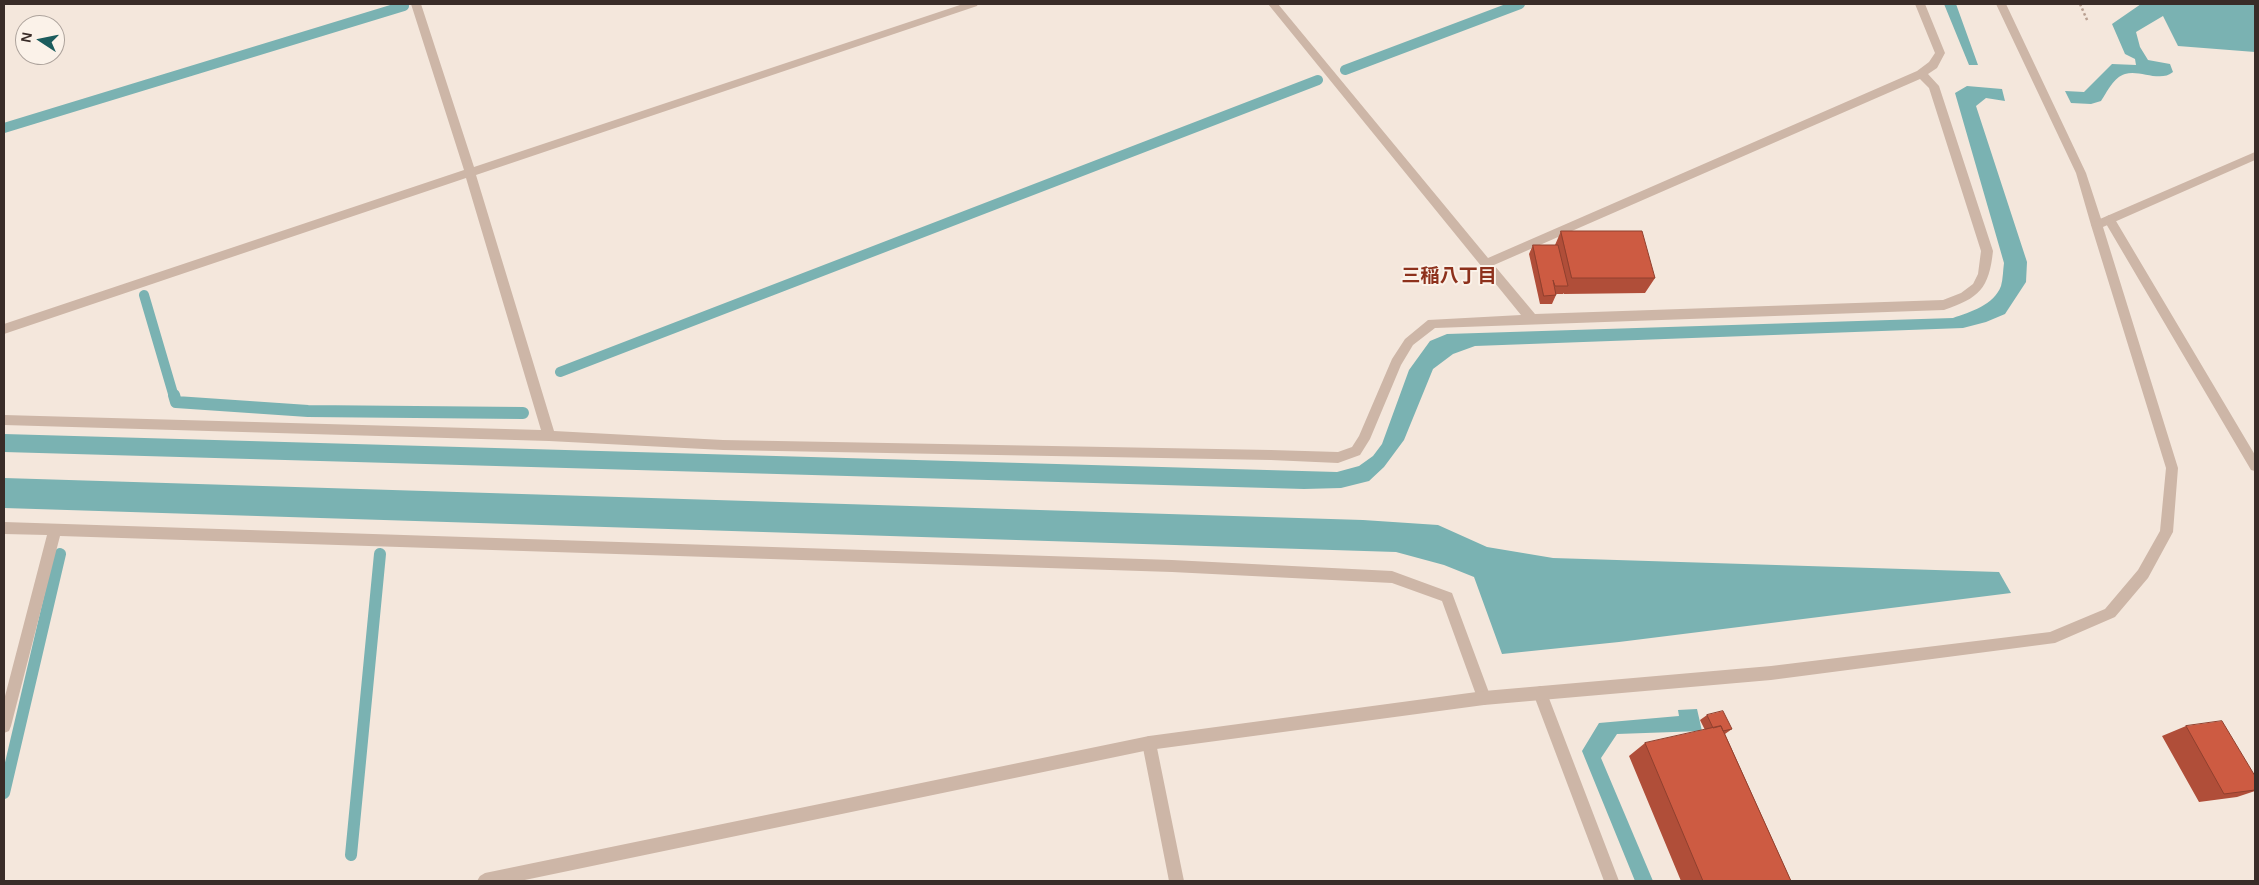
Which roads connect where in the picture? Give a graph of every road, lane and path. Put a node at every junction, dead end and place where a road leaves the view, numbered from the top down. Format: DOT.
graph roads {
  1 [pos="416,4"];
  2 [pos="972,4"];
  3 [pos="1273,4"];
  4 [pos="1920,4"];
  5 [pos="2001,4"];
  6 [pos="2080,4"];
  7 [pos="2088,22"];
  8 [pos="1921,74"];
  9 [pos="2255,156"];
  10 [pos="470,172"];
  11 [pos="2103,222"];
  12 [pos="1487,263"];
  13 [pos="1532,319"];
  14 [pos="4,329"];
  15 [pos="4,420"];
  16 [pos="549,436"];
  17 [pos="2255,466"];
  18 [pos="4,528"];
  19 [pos="55,530"];
  20 [pos="1540,693"];
  21 [pos="1484,698"];
  22 [pos="4,726"];
  23 [pos="1149,743"];
  24 [pos="485,881"];
  25 [pos="1177,881"];
  26 [pos="1612,881"];
  1 -- 10 [label="street"];
  2 -- 10 [label="street"];
  3 -- 12 [label="street"];
  4 -- 8 [label="street"];
  5 -- 11 [label="street"];
  6 -- 7 [label="path"];
  8 -- 12 [label="street"];
  8 -- 13 [label="street"];
  9 -- 11 [label="street"];
  10 -- 14 [label="street"];
  10 -- 16 [label="street"];
  11 -- 17 [label="street"];
  11 -- 20 [label="street"];
  12 -- 13 [label="street"];
  13 -- 16 [label="street"];
  15 -- 16 [label="street"];
  18 -- 19 [label="street"];
  19 -- 21 [label="street"];
  19 -- 22 [label="street"];
  20 -- 21 [label="street"];
  20 -- 26 [label="street"];
  21 -- 23 [label="street"];
  23 -- 24 [label="street"];
  23 -- 25 [label="street"];
}
